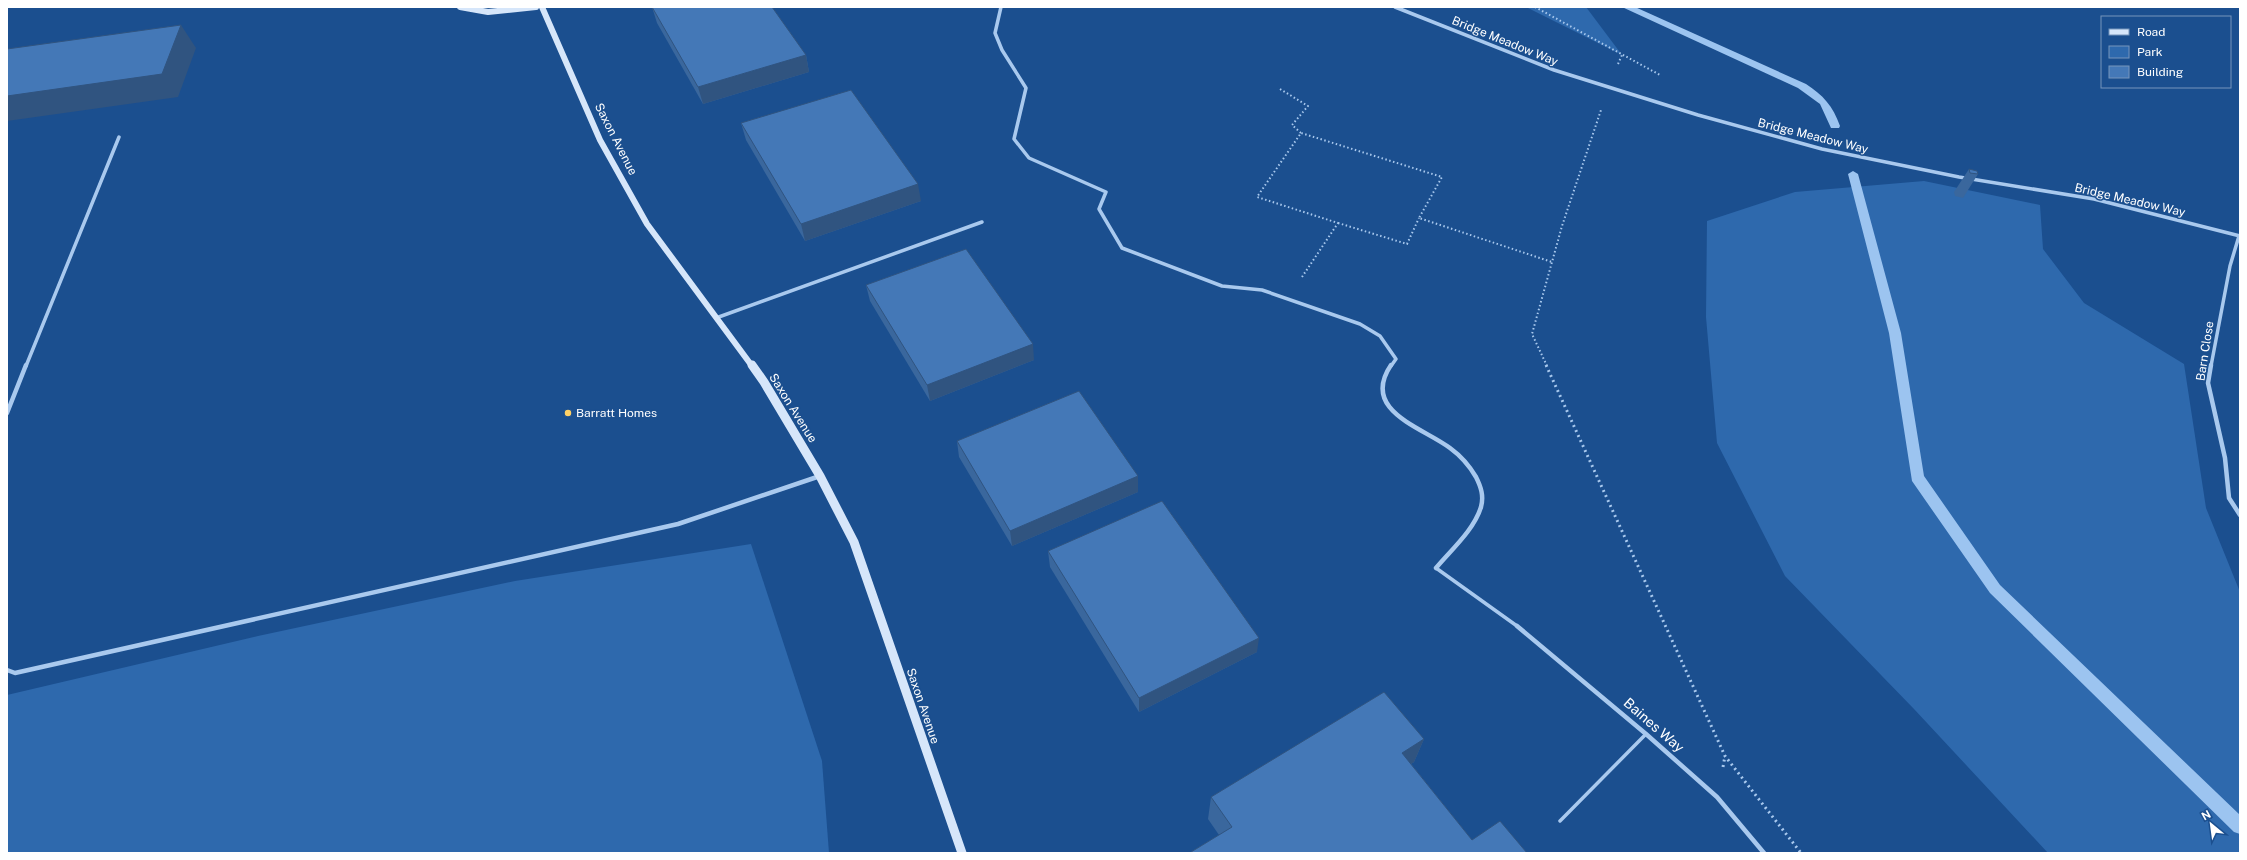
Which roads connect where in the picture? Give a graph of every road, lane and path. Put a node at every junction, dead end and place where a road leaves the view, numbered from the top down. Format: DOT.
graph roads {
  1 [pos="460,7"];
  2 [pos="536,7"];
  3 [pos="542,7"];
  4 [pos="1001,7"];
  5 [pos="1395,7"];
  6 [pos="1535,7"];
  7 [pos="1609,88"];
  8 [pos="1280,89"];
  9 [pos="1301,132"];
  10 [pos="119,137"];
  11 [pos="1419,218"];
  12 [pos="982,222"];
  13 [pos="1338,223"];
  14 [pos="2240,236"];
  15 [pos="1552,262"];
  16 [pos="1288,299"];
  17 [pos="716,318"];
  18 [pos="7,413"];
  19 [pos="820,476"];
  20 [pos="2240,515"];
  21 [pos="1436,568"];
  22 [pos="1517,626"];
  23 [pos="7,670"];
  24 [pos="1646,734"];
  25 [pos="1560,821"];
  26 [pos="962,853"];
  27 [pos="1764,853"];
  28 [pos="1801,853"];
  1 -- 2 [label="street"];
  3 -- 17 [label="street, Saxon Avenue"];
  4 -- 16 [label="street"];
  5 -- 7 [label="street, Bridge Meadow Way"];
  6 -- 7 [label="path"];
  7 -- 14 [label="street, Bridge Meadow Way"];
  7 -- 15 [label="path"];
  8 -- 9 [label="path"];
  9 -- 11 [label="path"];
  9 -- 13 [label="path"];
  10 -- 18 [label="street"];
  11 -- 13 [label="path"];
  11 -- 15 [label="path"];
  12 -- 17 [label="street"];
  13 -- 16 [label="path"];
  14 -- 20 [label="street, Barn Close"];
  15 -- 28 [label="path"];
  16 -- 21 [label="street"];
  17 -- 19 [label="street, Saxon Avenue"];
  19 -- 23 [label="street"];
  19 -- 26 [label="street, Saxon Avenue"];
  21 -- 22 [label="lane"];
  22 -- 24 [label="street, Baines Way"];
  24 -- 25 [label="lane"];
  24 -- 27 [label="street, Baines Way"];
}
